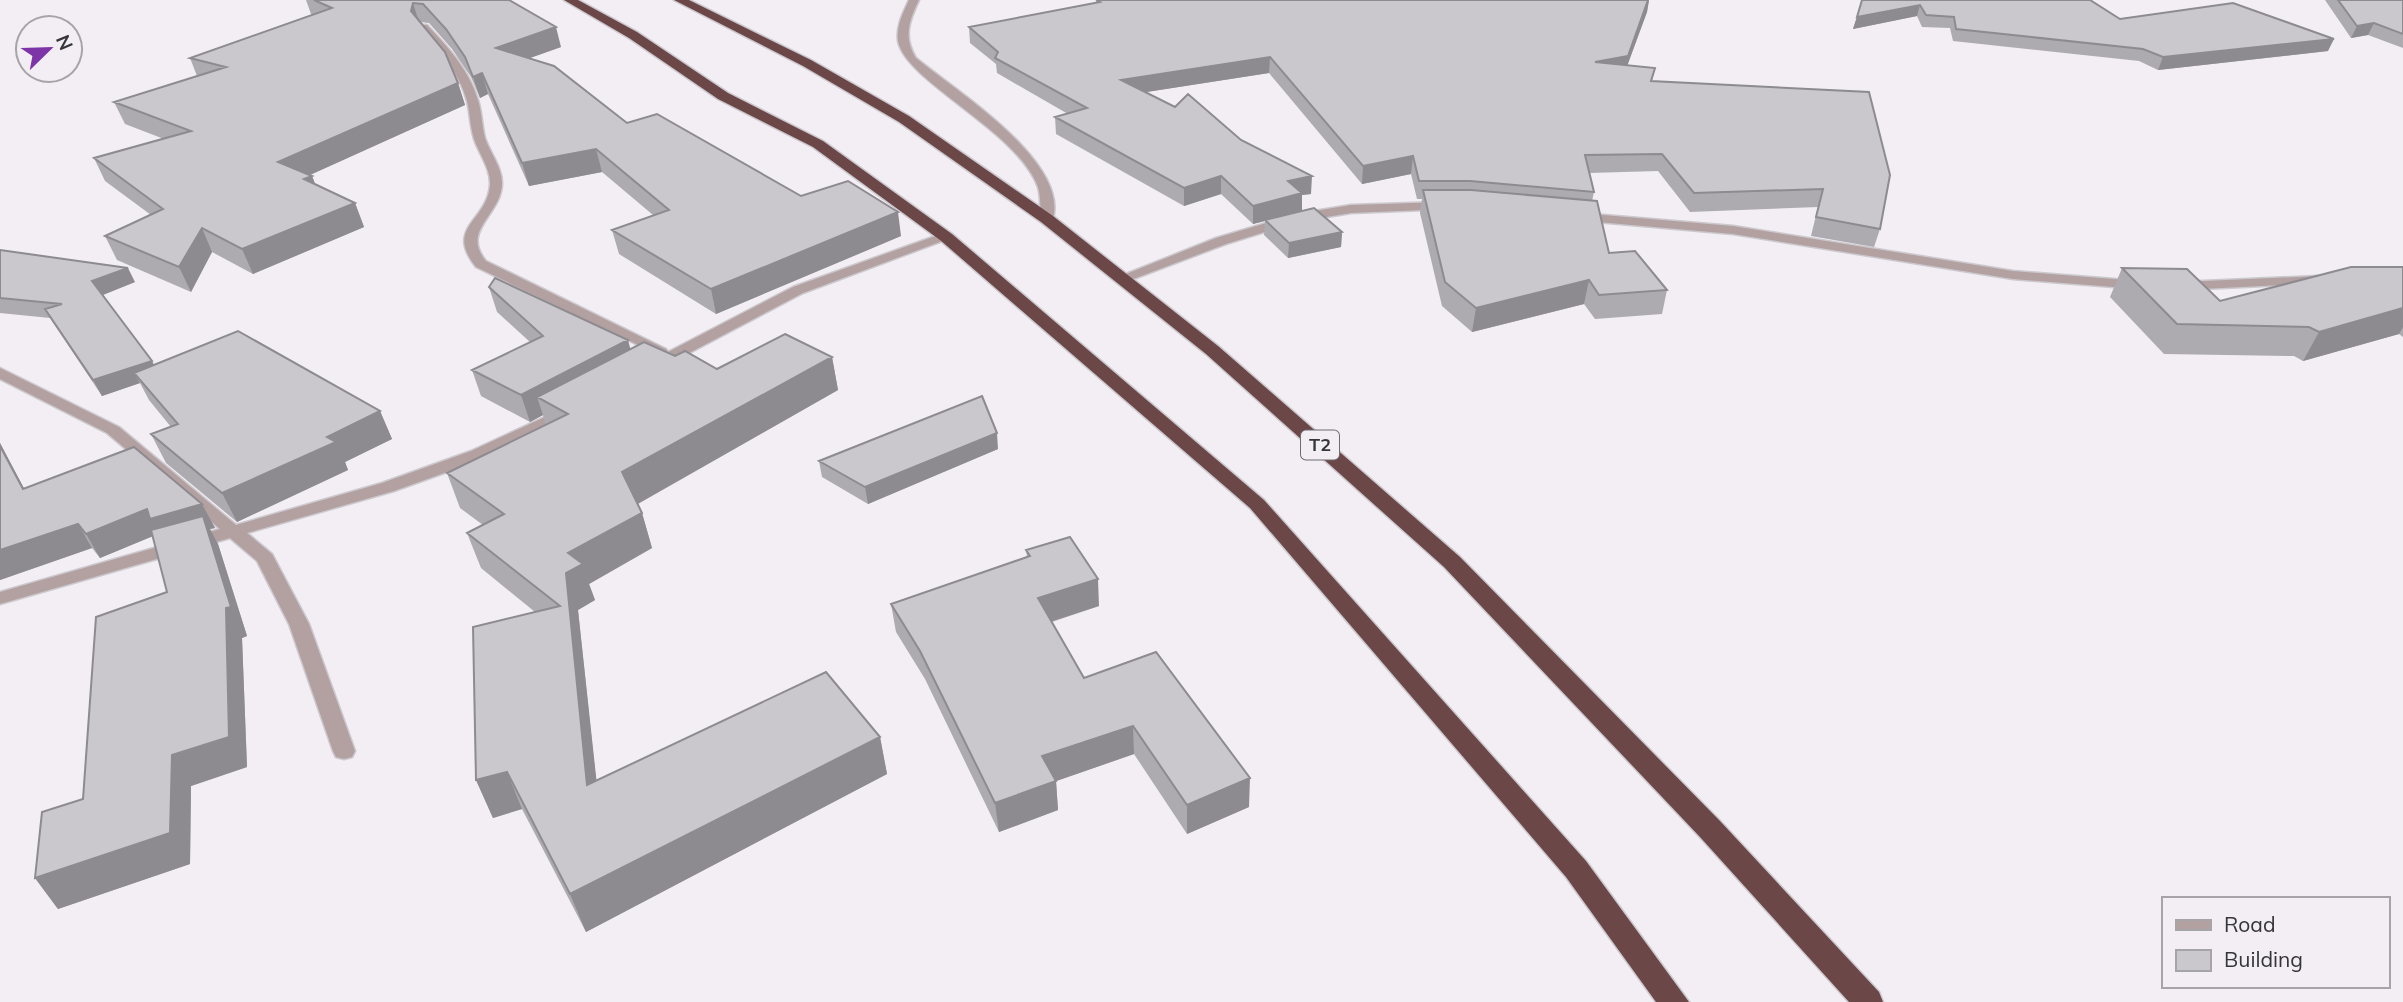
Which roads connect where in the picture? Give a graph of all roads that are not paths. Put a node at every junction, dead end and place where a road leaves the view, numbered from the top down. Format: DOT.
graph roads {
  1 [pos="570,0"];
  2 [pos="680,0"];
  3 [pos="915,0"];
  4 [pos="423,27"];
  5 [pos="1454,206"];
  6 [pos="1562,215"];
  7 [pos="1047,219"];
  8 [pos="946,237"];
  9 [pos="1123,278"];
  10 [pos="2336,279"];
  11 [pos="671,357"];
  12 [pos="0,373"];
  13 [pos="634,377"];
  14 [pos="585,403"];
  15 [pos="231,531"];
  16 [pos="0,598"];
  17 [pos="344,751"];
  18 [pos="1674,1002"];
  19 [pos="1868,1002"];
  1 -- 8 [label="highway"];
  2 -- 7 [label="highway, T2"];
  3 -- 7 [label="street"];
  4 -- 11 [label="street"];
  5 -- 9 [label="street"];
  6 -- 10 [label="street"];
  7 -- 9 [label="highway, T2"];
  8 -- 11 [label="street"];
  8 -- 18 [label="highway"];
  9 -- 19 [label="highway, T2"];
  11 -- 13 [label="street"];
  12 -- 15 [label="street"];
  14 -- 15 [label="street"];
  15 -- 16 [label="street"];
  15 -- 17 [label="street"];
}
